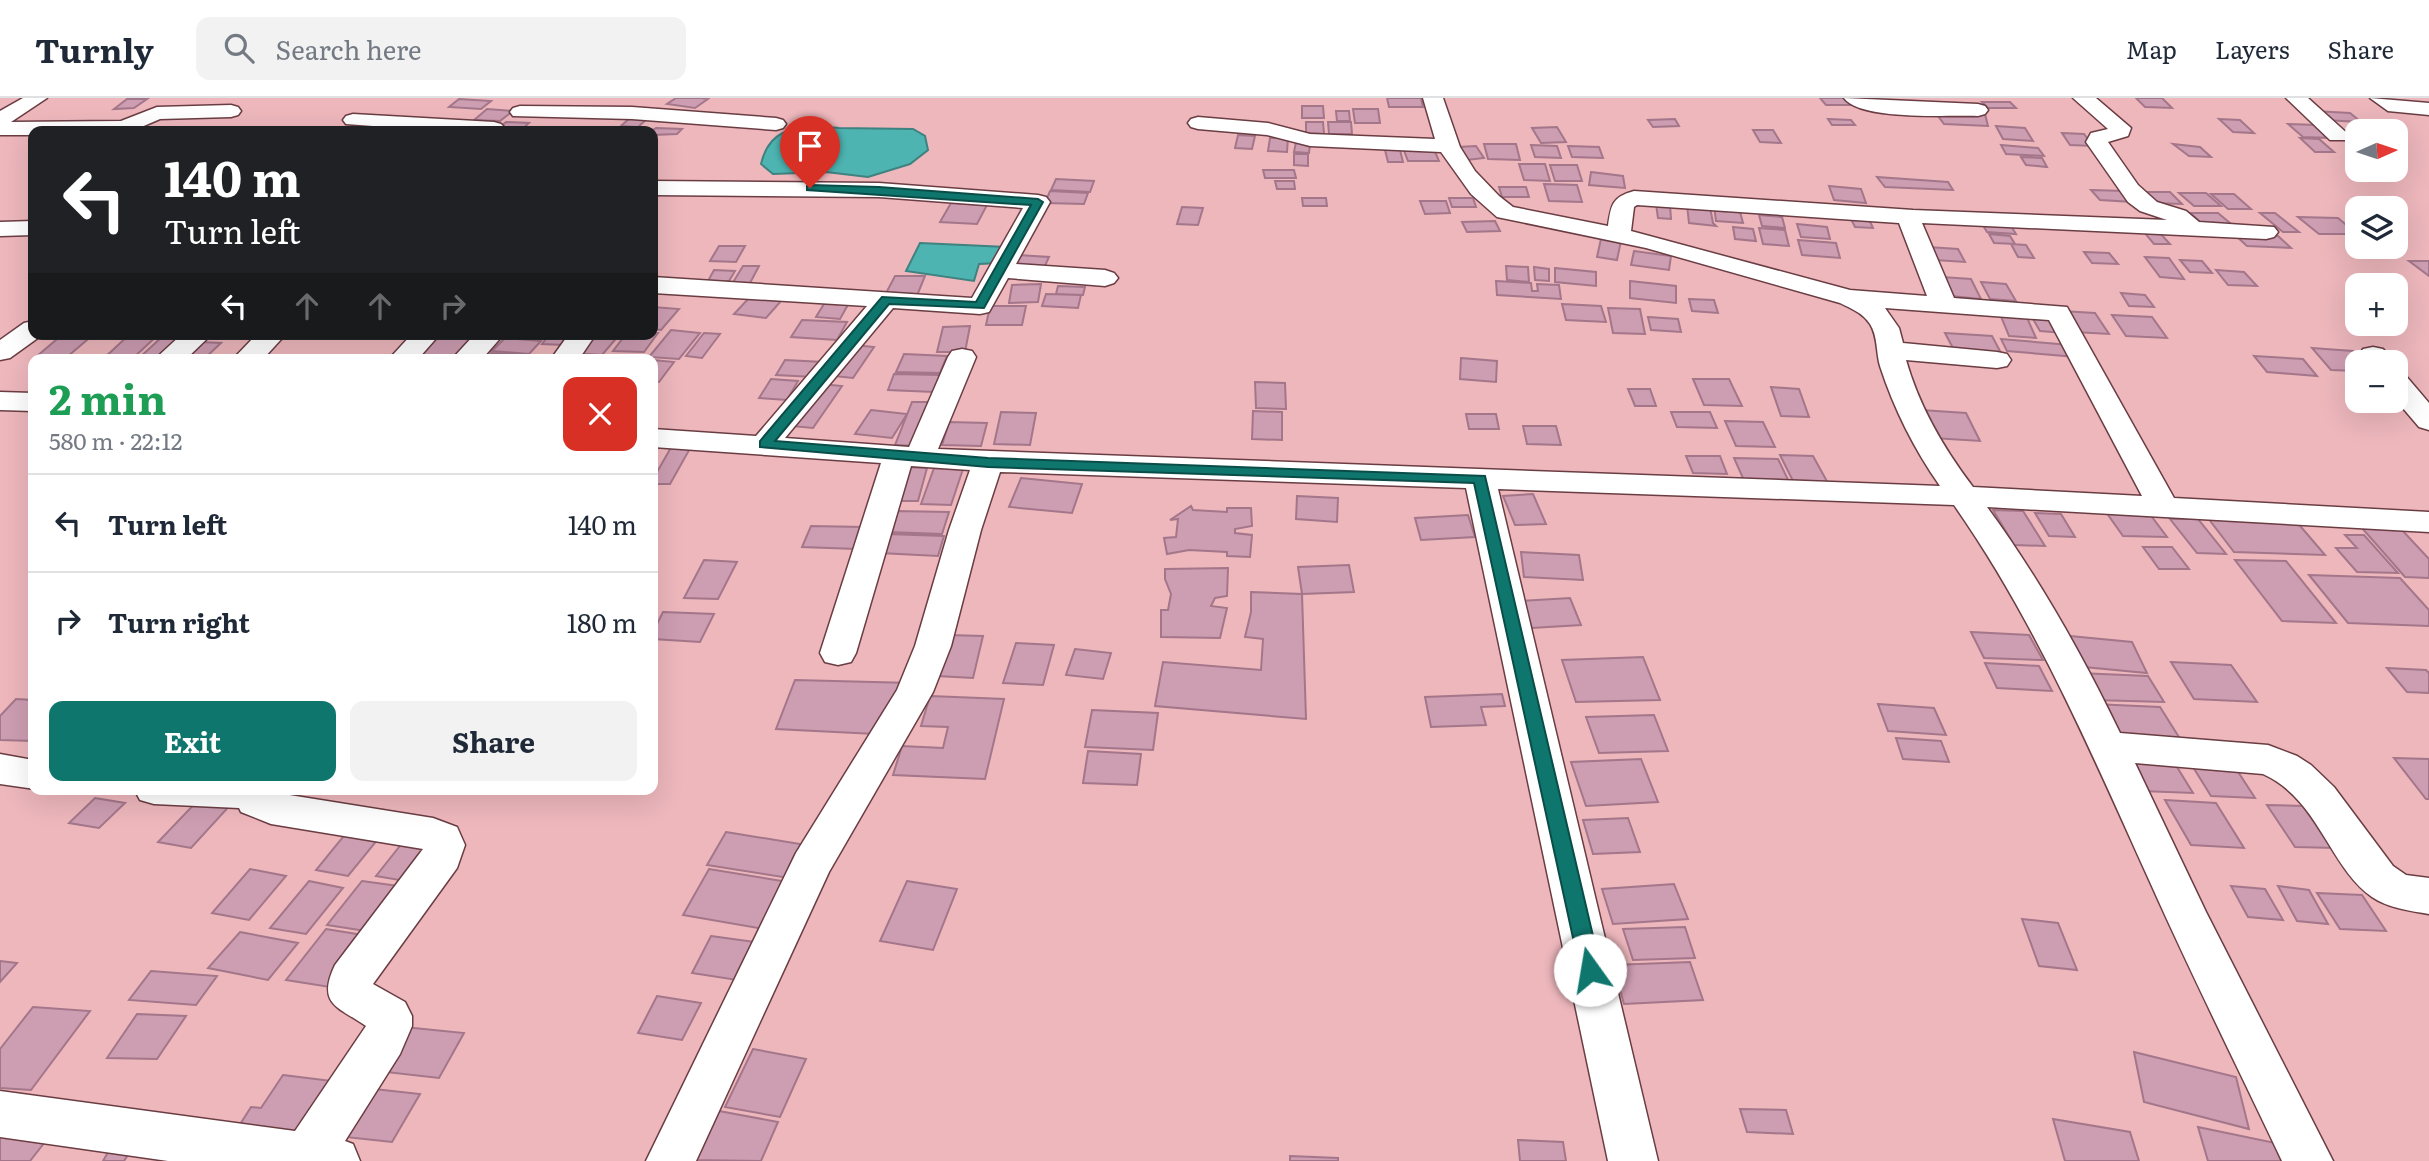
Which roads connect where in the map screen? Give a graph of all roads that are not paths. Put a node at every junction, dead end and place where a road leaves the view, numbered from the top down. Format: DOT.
graph roads {
  1 [pos="37,98"];
  2 [pos="544,98"];
  3 [pos="1433,98"];
  4 [pos="1854,98"];
  5 [pos="2083,98"];
  6 [pos="2296,98"];
  7 [pos="2380,98"];
  8 [pos="2429,109"];
  9 [pos="1978,110"];
  10 [pos="231,111"];
  11 [pos="520,112"];
  12 [pos="0,120"];
  13 [pos="353,120"];
  14 [pos="1198,123"];
  15 [pos="776,124"];
  16 [pos="126,126"];
  17 [pos="436,126"];
  18 [pos="498,126"];
  19 [pos="0,129"];
  20 [pos="28,129"];
  21 [pos="2338,135"];
  22 [pos="1446,146"];
  23 [pos="658,188"];
  24 [pos="1915,216"];
  25 [pos="28,228"];
  26 [pos="0,229"];
  27 [pos="2194,231"];
  28 [pos="2266,232"];
  29 [pos="1619,234"];
  30 [pos="1000,270"];
  31 [pos="1105,278"];
  32 [pos="658,285"];
  33 [pos="1849,298"];
  34 [pos="886,300"];
  35 [pos="1943,303"];
  36 [pos="28,332"];
  37 [pos="192,340"];
  38 [pos="268,340"];
  39 [pos="420,340"];
  40 [pos="485,340"];
  41 [pos="1890,350"];
  42 [pos="0,352"];
  43 [pos="175,354"];
  44 [pos="252,354"];
  45 [pos="408,354"];
  46 [pos="471,354"];
  47 [pos="962,357"];
  48 [pos="1997,360"];
  49 [pos="2408,396"];
  50 [pos="0,401"];
  51 [pos="28,402"];
  52 [pos="2429,421"];
  53 [pos="658,438"];
  54 [pos="765,444"];
  55 [pos="910,455"];
  56 [pos="988,463"];
  57 [pos="1480,479"];
  58 [pos="1962,496"];
  59 [pos="2163,507"];
  60 [pos="2429,522"];
  61 [pos="838,653"];
  62 [pos="2107,746"];
  63 [pos="0,769"];
  64 [pos="28,774"];
  65 [pos="254,795"];
  66 [pos="2429,896"];
  67 [pos="0,1114"];
  68 [pos="315,1159"];
  69 [pos="671,1161"];
  70 [pos="1633,1161"];
  71 [pos="2308,1161"];
  1 -- 12 [label="street"];
  2 -- 11 [label="street"];
  3 -- 22 [label="street"];
  4 -- 9 [label="street"];
  5 -- 27 [label="street"];
  6 -- 21 [label="street"];
  7 -- 8 [label="street"];
  10 -- 16 [label="street"];
  11 -- 15 [label="street"];
  11 -- 18 [label="street"];
  13 -- 17 [label="street"];
  14 -- 22 [label="street"];
  19 -- 20 [label="street"];
  22 -- 29 [label="street"];
  23 -- 30 [label="street"];
  24 -- 27 [label="street"];
  24 -- 29 [label="street"];
  24 -- 35 [label="street"];
  25 -- 26 [label="street"];
  27 -- 28 [label="street"];
  29 -- 33 [label="street"];
  30 -- 31 [label="street"];
  30 -- 34 [label="street"];
  32 -- 34 [label="street"];
  33 -- 35 [label="street"];
  33 -- 41 [label="street"];
  34 -- 54 [label="street"];
  35 -- 59 [label="street"];
  36 -- 42 [label="street"];
  37 -- 43 [label="street"];
  38 -- 44 [label="street"];
  39 -- 45 [label="street"];
  40 -- 46 [label="street"];
  41 -- 48 [label="street"];
  41 -- 58 [label="street"];
  47 -- 55 [label="street"];
  49 -- 52 [label="street"];
  50 -- 51 [label="street"];
  53 -- 54 [label="street"];
  54 -- 55 [label="street"];
  55 -- 56 [label="street"];
  55 -- 61 [label="street"];
  56 -- 57 [label="street"];
  56 -- 69 [label="street"];
  57 -- 58 [label="street"];
  57 -- 70 [label="street"];
  58 -- 59 [label="street"];
  58 -- 62 [label="street"];
  59 -- 60 [label="street"];
  62 -- 66 [label="street"];
  62 -- 71 [label="street"];
  63 -- 64 [label="street"];
  65 -- 68 [label="street"];
  67 -- 68 [label="street"];
}
